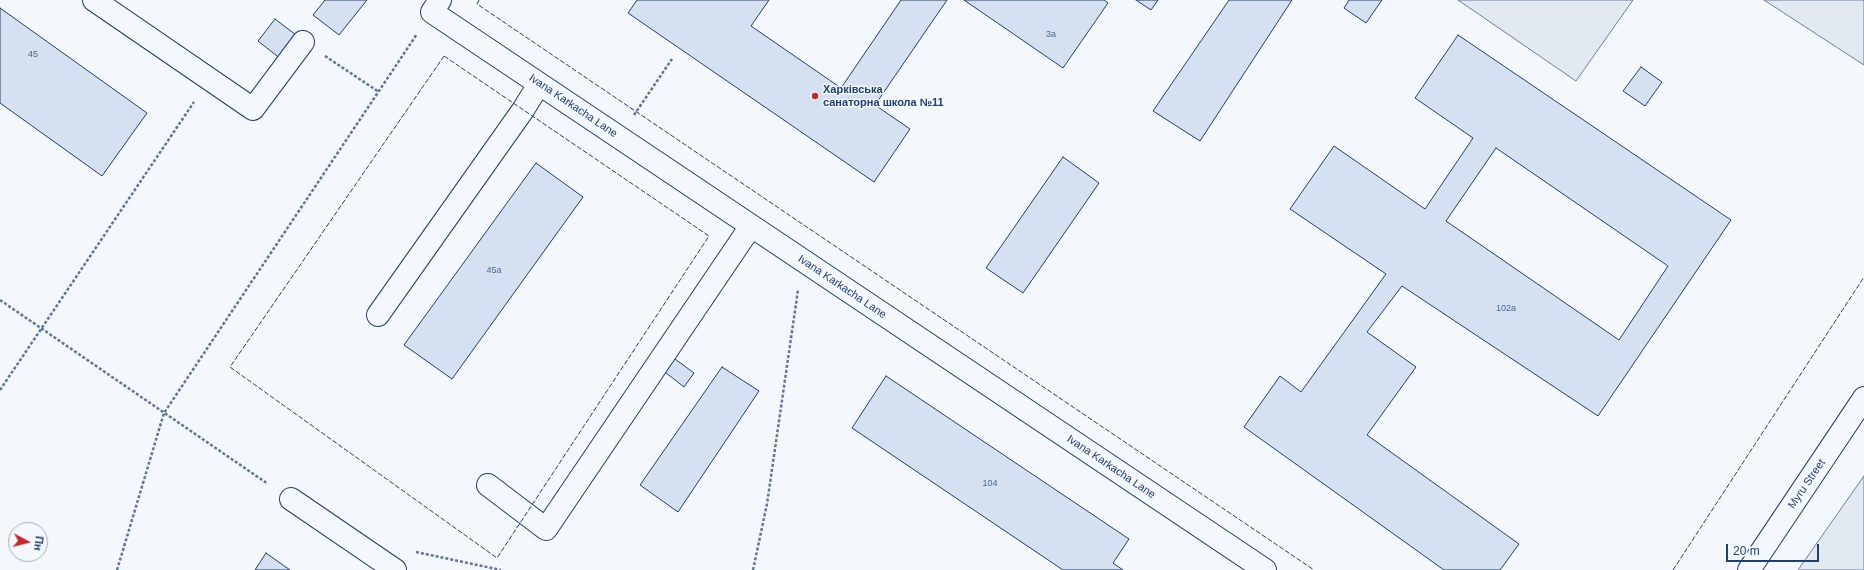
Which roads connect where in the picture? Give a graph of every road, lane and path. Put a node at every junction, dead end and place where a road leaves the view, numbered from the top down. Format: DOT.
graph roads {
  1 [pos="94,0"];
  2 [pos="436,6"];
  3 [pos="303,42"];
  4 [pos="672,59"];
  5 [pos="209,80"];
  6 [pos="539,84"];
  7 [pos="378,92"];
  8 [pos="621,139"];
  9 [pos="751,226"];
  10 [pos="802,260"];
  11 [pos="0,300"];
  12 [pos="378,315"];
  13 [pos="41,328"];
  14 [pos="0,390"];
  15 [pos="1864,398"];
  16 [pos="164,413"];
  17 [pos="488,485"];
  18 [pos="291,499"];
  19 [pos="410,551"];
  20 [pos="117,570"];
  21 [pos="395,570"];
  22 [pos="501,570"];
  23 [pos="752,570"];
  24 [pos="1265,570"];
  25 [pos="1749,570"];
  1 -- 5 [label="street"];
  2 -- 6 [label="street, Ivana Karkacha Lane"];
  2 -- 7 [label="path"];
  3 -- 5 [label="street"];
  3 -- 7 [label="path"];
  4 -- 8 [label="path"];
  5 -- 13 [label="path"];
  6 -- 8 [label="street, Ivana Karkacha Lane"];
  6 -- 12 [label="street"];
  7 -- 16 [label="path"];
  8 -- 9 [label="street, Ivana Karkacha Lane"];
  9 -- 10 [label="street, Ivana Karkacha Lane"];
  9 -- 17 [label="street"];
  10 -- 23 [label="path"];
  10 -- 24 [label="street, Ivana Karkacha Lane"];
  11 -- 13 [label="path"];
  13 -- 14 [label="path"];
  13 -- 16 [label="path"];
  15 -- 25 [label="street, Myru Street"];
  16 -- 18 [label="path"];
  16 -- 20 [label="path"];
  18 -- 21 [label="street"];
  19 -- 22 [label="path"];
}
